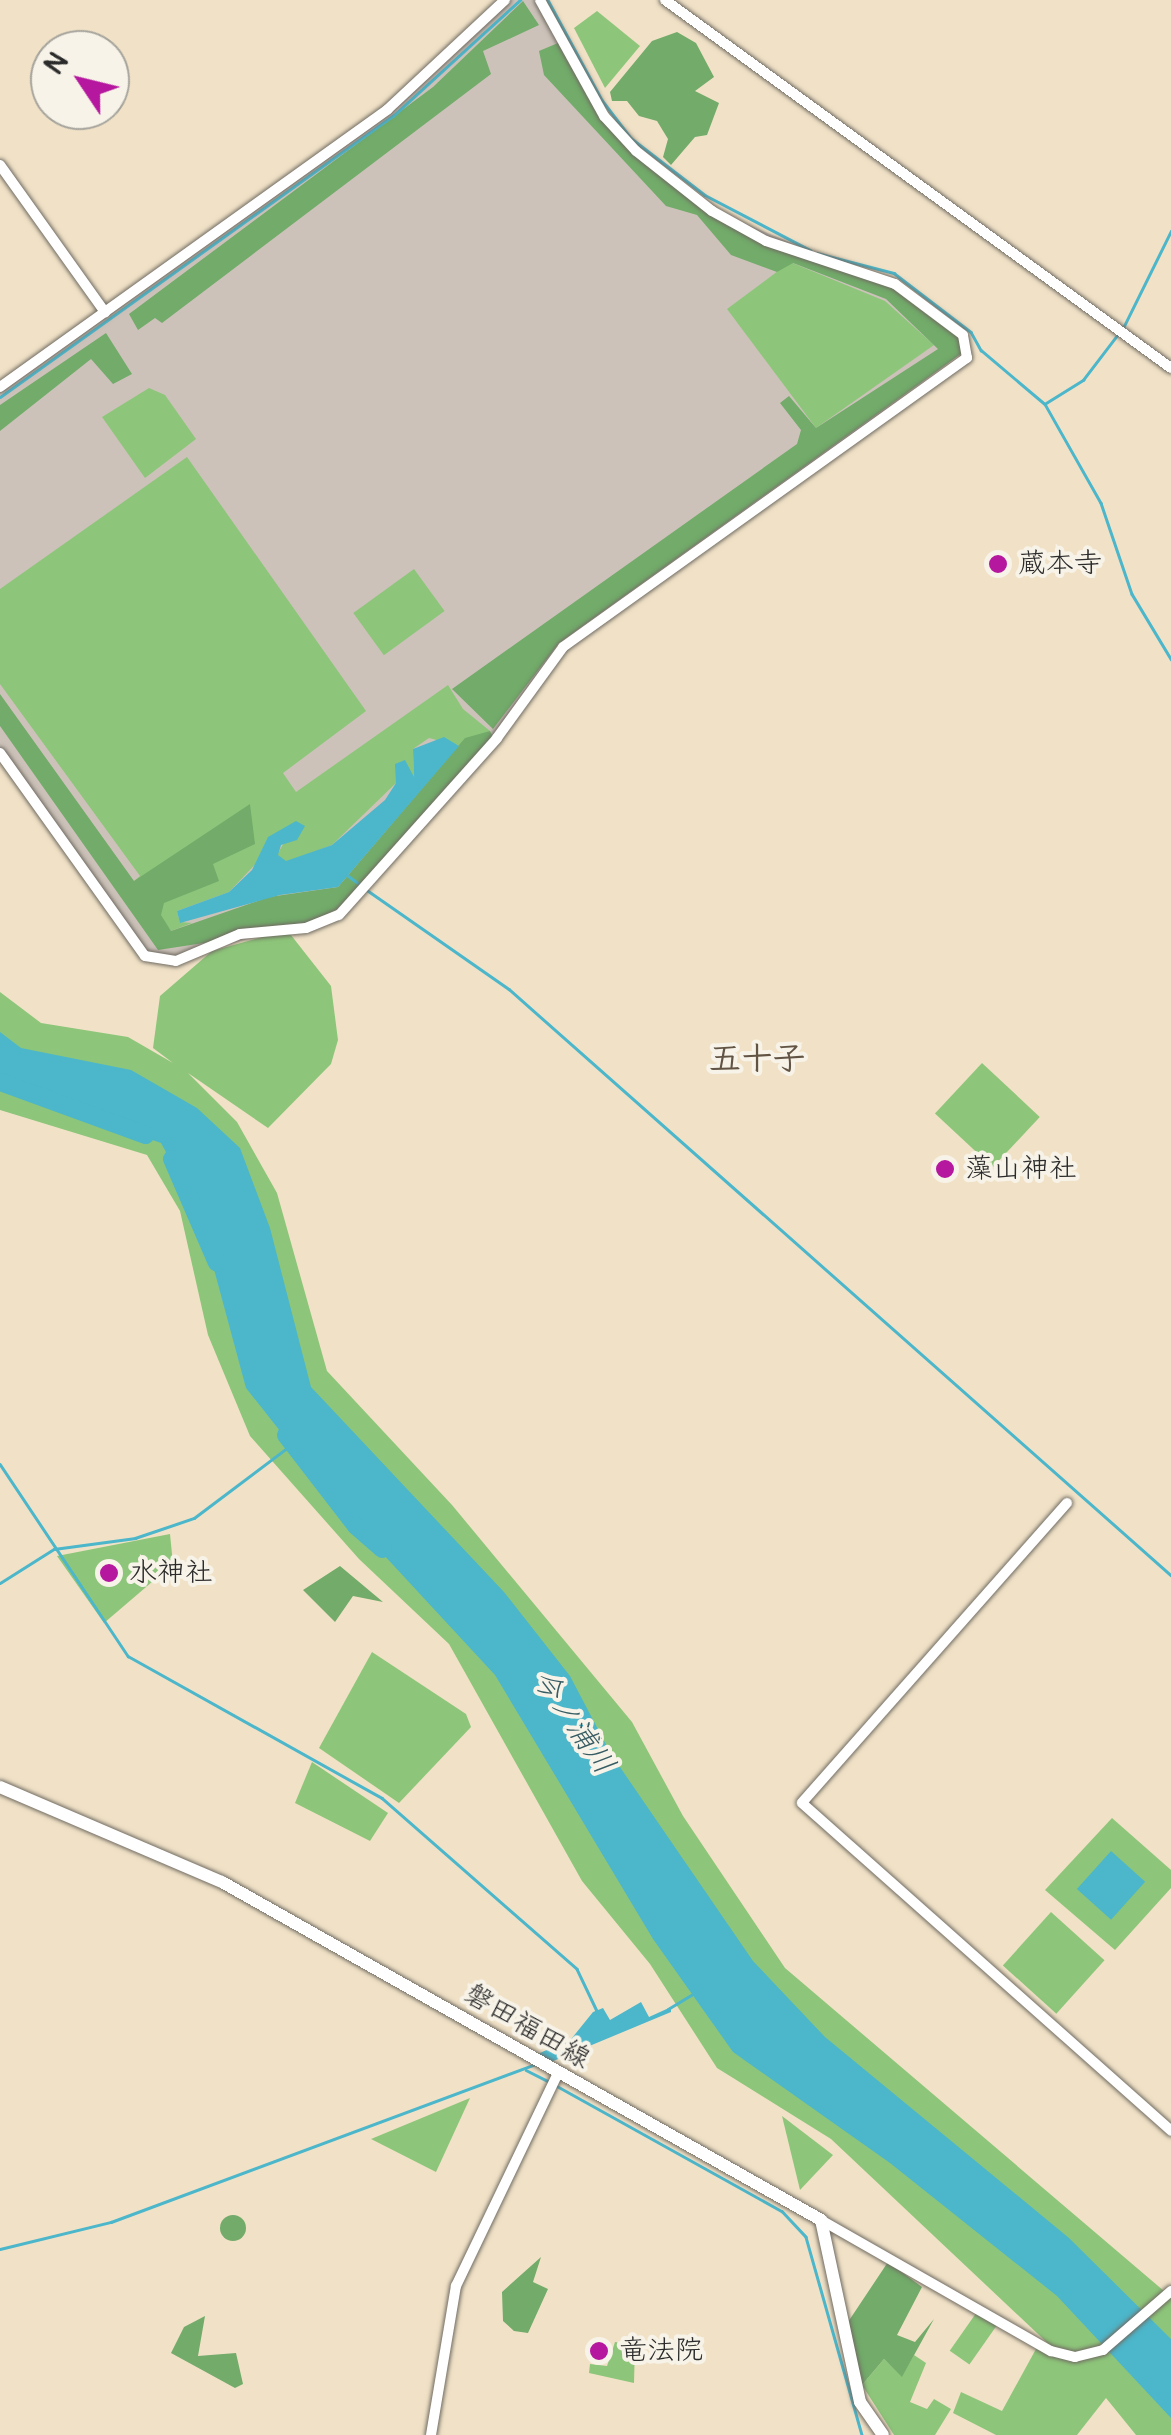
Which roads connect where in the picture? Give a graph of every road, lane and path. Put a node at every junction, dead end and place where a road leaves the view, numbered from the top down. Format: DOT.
graph roads {
  1 [pos="505,0"];
  2 [pos="540,0"];
  3 [pos="666,0"];
  4 [pos="0,165"];
  5 [pos="105,312"];
  6 [pos="1171,368"];
  7 [pos="0,387"];
  8 [pos="0,753"];
  9 [pos="1066,1503"];
  10 [pos="0,1787"];
  11 [pos="558,2073"];
  12 [pos="1171,2130"];
  13 [pos="821,2220"];
  14 [pos="1170,2292"];
  15 [pos="431,2435"];
  16 [pos="883,2435"];
  1 -- 5 [label="street"];
  2 -- 8 [label="street"];
  3 -- 6 [label="street"];
  4 -- 5 [label="street"];
  5 -- 7 [label="street"];
  9 -- 12 [label="street"];
  10 -- 11 [label="main road, 磐田福田線"];
  11 -- 13 [label="main road, 磐田福田線"];
  11 -- 15 [label="street"];
  13 -- 14 [label="street"];
  13 -- 16 [label="main road"];
}
